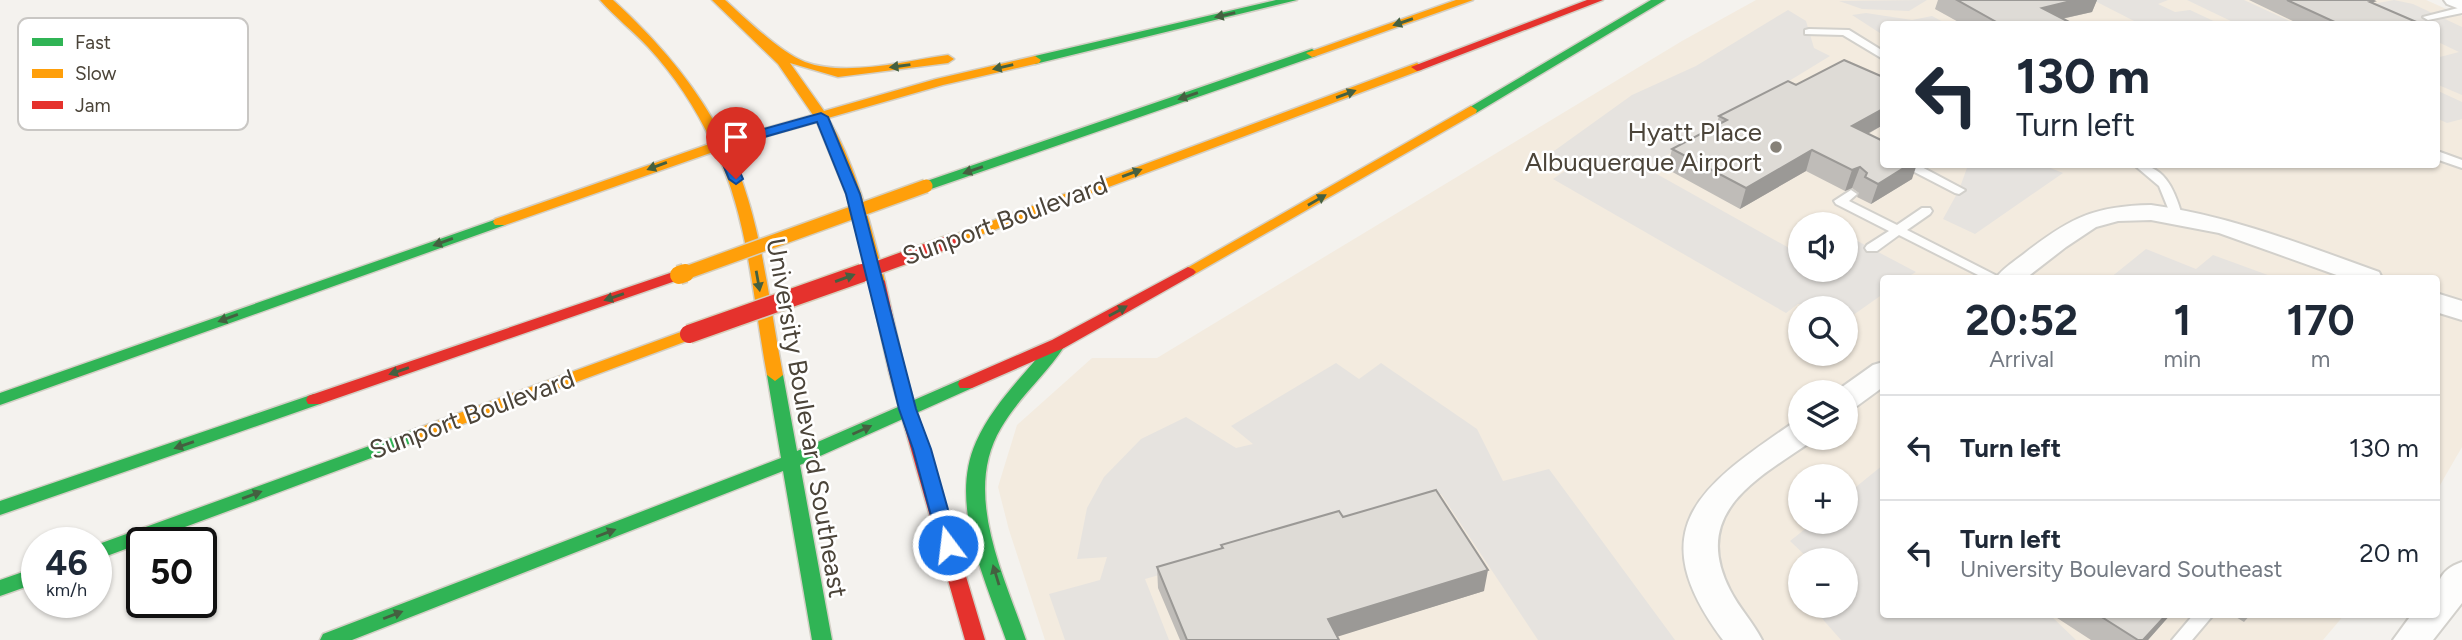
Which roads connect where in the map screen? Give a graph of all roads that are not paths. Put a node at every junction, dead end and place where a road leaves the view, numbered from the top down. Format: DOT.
graph roads {
  1 [pos="606,0"];
  2 [pos="718,0"];
  3 [pos="1231,0"];
  4 [pos="1291,0"];
  5 [pos="1467,0"];
  6 [pos="1597,0"];
  7 [pos="1659,0"];
  8 [pos="2454,0"];
  9 [pos="2462,4"];
  10 [pos="2462,10"];
  11 [pos="2428,17"];
  12 [pos="1101,28"];
  13 [pos="1809,32"];
  14 [pos="766,41"];
  15 [pos="1880,54"];
  16 [pos="970,55"];
  17 [pos="821,117"];
  18 [pos="722,145"];
  19 [pos="2440,156"];
  20 [pos="2462,164"];
  21 [pos="1913,168"];
  22 [pos="2145,168"];
  23 [pos="1959,190"];
  24 [pos="1851,194"];
  25 [pos="1926,211"];
  26 [pos="2176,215"];
  27 [pos="1898,230"];
  28 [pos="1872,248"];
  29 [pos="1988,275"];
  30 [pos="2012,275"];
  31 [pos="2361,275"];
  32 [pos="2440,304"];
  33 [pos="2462,312"];
  34 [pos="1058,344"];
  35 [pos="1880,374"];
  36 [pos="1858,390"];
  37 [pos="0,399"];
  38 [pos="908,409"];
  39 [pos="1788,443"];
  40 [pos="789,462"];
  41 [pos="0,508"];
  42 [pos="112,547"];
  43 [pos="2462,576"];
  44 [pos="21,581"];
  45 [pos="0,588"];
  46 [pos="2440,605"];
  47 [pos="2200,618"];
  48 [pos="2429,618"];
  49 [pos="330,640"];
  50 [pos="822,640"];
  51 [pos="975,640"];
  52 [pos="1016,640"];
  53 [pos="1744,640"];
  54 [pos="2181,640"];
  55 [pos="2411,640"];
  1 -- 18 [label="main road, University Boulevard Southeast"];
  2 -- 14 [label="main road"];
  3 -- 12 [label="main road"];
  4 -- 17 [label="main road, one-way"];
  5 -- 41 [label="main road, one-way, bridge"];
  42 -- 6 [label="main road, Sunport Boulevard, one-way, bridge"];
  34 -- 7 [label="main road, one-way"];
  8 -- 9 [label="street"];
  10 -- 11 [label="lane"];
  13 -- 15 [label="lane"];
  16 -- 14 [label="main road, one-way"];
  14 -- 17 [label="main road"];
  17 -- 18 [label="main road"];
  17 -- 38 [label="main road"];
  18 -- 37 [label="main road, one-way"];
  18 -- 40 [label="main road, University Boulevard Southeast, one-way"];
  19 -- 20 [label="lane"];
  21 -- 23 [label="lane"];
  22 -- 26 [label="lane"];
  24 -- 27 [label="lane"];
  25 -- 27 [label="lane"];
  26 -- 30 [label="street"];
  26 -- 31 [label="street"];
  27 -- 28 [label="lane"];
  27 -- 29 [label="lane"];
  32 -- 33 [label="street"];
  34 -- 38 [label="main road"];
  52 -- 34 [label="main road, one-way"];
  35 -- 36 [label="street"];
  40 -- 38 [label="main road, one-way"];
  38 -- 51 [label="main road"];
  39 -- 53 [label="street"];
  49 -- 40 [label="main road, one-way"];
  40 -- 50 [label="main road, University Boulevard Southeast"];
  43 -- 46 [label="street"];
  44 -- 45 [label="main road"];
  47 -- 54 [label="lane"];
  48 -- 55 [label="street"];
}
